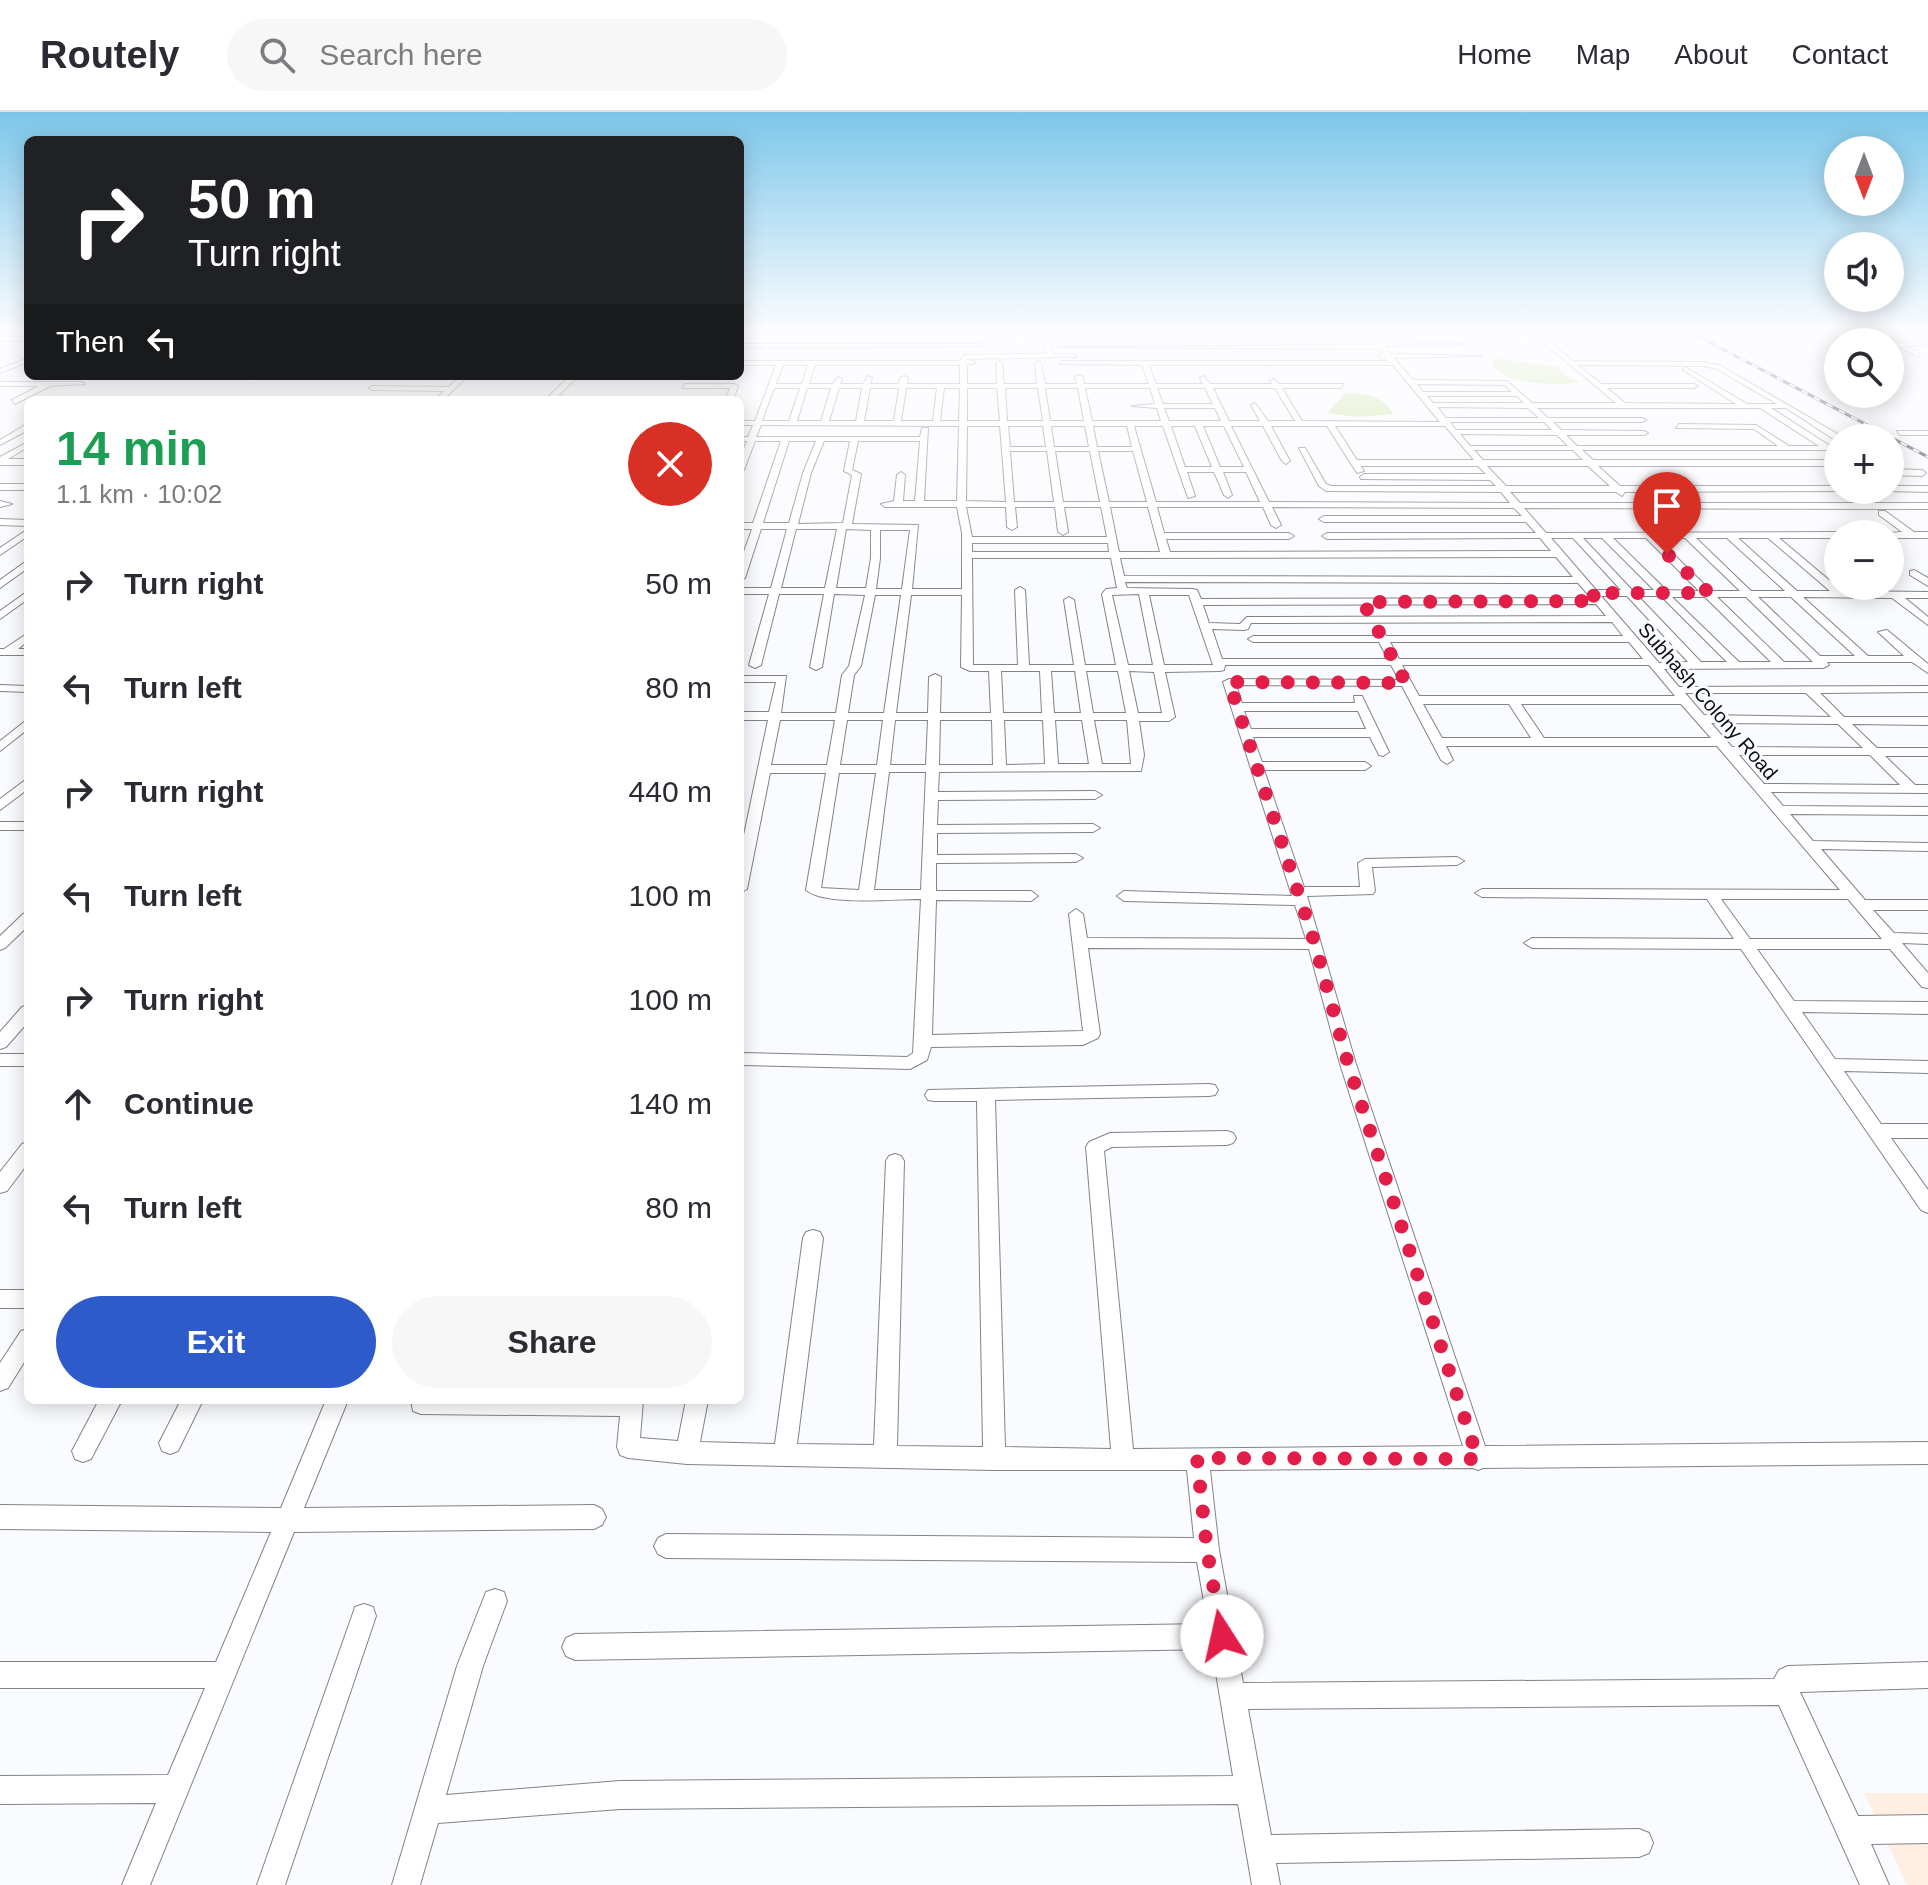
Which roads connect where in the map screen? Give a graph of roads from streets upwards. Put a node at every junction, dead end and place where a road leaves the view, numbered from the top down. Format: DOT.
graph roads {
  1 [pos="761,415"];
  2 [pos="795,415"];
  3 [pos="827,415"];
  4 [pos="861,415"];
  5 [pos="898,415"];
  6 [pos="937,415"];
  7 [pos="963,415"];
  8 [pos="1002,415"];
  9 [pos="1045,415"];
  10 [pos="1086,415"];
  11 [pos="1139,415"];
  12 [pos="1164,415"];
  13 [pos="1222,415"];
  14 [pos="1262,415"];
  15 [pos="1295,415"];
  16 [pos="1439,415"];
  17 [pos="1540,415"];
  18 [pos="1664,415"];
  19 [pos="1704,415"];
  20 [pos="1754,415"];
  21 [pos="1776,415"];
  22 [pos="1801,415"];
  23 [pos="1546,420"];
  24 [pos="1642,420"];
  25 [pos="744,423"];
  26 [pos="757,423"];
  27 [pos="792,424"];
  28 [pos="824,424"];
  29 [pos="859,424"];
  30 [pos="897,424"];
  31 [pos="926,424"];
  32 [pos="936,424"];
  33 [pos="963,424"];
  34 [pos="1002,424"];
  35 [pos="1046,424"];
  36 [pos="1088,424"];
  37 [pos="1130,424"];
  38 [pos="1142,424"];
  39 [pos="1167,424"];
  40 [pos="1198,424"];
  41 [pos="1227,424"];
  42 [pos="1265,424"];
  43 [pos="1300,424"];
  44 [pos="1330,424"];
  45 [pos="1447,425"];
  46 [pos="1679,426"];
  47 [pos="1719,426"];
  48 [pos="1769,426"];
  49 [pos="1824,429"];
  50 [pos="24,430"];
  51 [pos="1559,432"];
  52 [pos="1644,433"];
  53 [pos="1904,433"];
  54 [pos="1928,433"];
  55 [pos="744,439"];
  56 [pos="751,439"];
  57 [pos="786,439"];
  58 [pos="821,439"];
  59 [pos="854,439"];
  60 [pos="924,439"];
  61 [pos="1824,443"];
  62 [pos="0,445"];
  63 [pos="24,446"];
  64 [pos="24,448"];
  65 [pos="1050,448"];
  66 [pos="1094,448"];
  67 [pos="1466,448"];
  68 [pos="1575,448"];
  69 [pos="1707,448"];
  70 [pos="1747,448"];
  71 [pos="1787,448"];
  72 [pos="1824,448"];
  73 [pos="1006,449"];
  74 [pos="1137,449"];
  75 [pos="1302,450"];
  76 [pos="744,459"];
  77 [pos="1286,461"];
  78 [pos="0,462"];
  79 [pos="24,462"];
  80 [pos="1355,463"];
  81 [pos="1591,463"];
  82 [pos="1808,463"];
  83 [pos="1824,463"];
  84 [pos="1181,469"];
  85 [pos="1217,470"];
  86 [pos="1249,470"];
  87 [pos="1485,471"];
  88 [pos="1601,472"];
  89 [pos="1904,472"];
  90 [pos="1824,473"];
  91 [pos="1922,473"];
  92 [pos="901,475"];
  93 [pos="0,477"];
  94 [pos="1364,477"];
  95 [pos="24,479"];
  96 [pos="1824,479"];
  97 [pos="1824,480"];
  98 [pos="0,487"];
  99 [pos="24,487"];
  100 [pos="1618,488"];
  101 [pos="1372,489"];
  102 [pos="1730,489"];
  103 [pos="1904,489"];
  104 [pos="1928,489"];
  105 [pos="1501,490"];
  106 [pos="1228,495"];
  107 [pos="885,504"];
  108 [pos="898,504"];
  109 [pos="919,504"];
  110 [pos="1866,504"];
  111 [pos="961,505"];
  112 [pos="1011,505"];
  113 [pos="1059,505"];
  114 [pos="1106,505"];
  115 [pos="1152,505"];
  116 [pos="1194,505"];
  117 [pos="1267,505"];
  118 [pos="1335,505"];
  119 [pos="1514,506"];
  120 [pos="1549,506"];
  121 [pos="1636,506"];
  122 [pos="1751,506"];
  123 [pos="1869,506"];
  124 [pos="1928,506"];
  125 [pos="1882,513"];
  126 [pos="1647,516"];
  127 [pos="1765,517"];
  128 [pos="1324,519"];
  129 [pos="1527,519"];
  130 [pos="1,523"];
  131 [pos="24,523"];
  132 [pos="1276,525"];
  133 [pos="744,526"];
  134 [pos="757,526"];
  135 [pos="792,526"];
  136 [pos="845,526"];
  137 [pos="875,526"];
  138 [pos="1012,527"];
  139 [pos="1063,532"];
  140 [pos="1540,534"];
  141 [pos="1574,534"];
  142 [pos="1603,534"];
  143 [pos="1647,534"];
  144 [pos="1686,534"];
  145 [pos="1728,534"];
  146 [pos="1769,534"];
  147 [pos="24,535"];
  148 [pos="1824,535"];
  149 [pos="1904,535"];
  150 [pos="1912,535"];
  151 [pos="1928,535"];
  152 [pos="1161,536"];
  153 [pos="1289,536"];
  154 [pos="1327,536"];
  155 [pos="967,540"];
  156 [pos="1113,540"];
  157 [pos="0,552"];
  158 [pos="1558,554"];
  159 [pos="967,555"];
  160 [pos="1116,556"];
  161 [pos="1166,556"];
  162 [pos="1337,556"];
  163 [pos="24,566"];
  164 [pos="744,566"];
  165 [pos="1914,573"];
  166 [pos="1351,579"];
  167 [pos="1580,580"];
  168 [pos="1824,581"];
  169 [pos="1928,583"];
  170 [pos="0,585"];
  171 [pos="1121,585"];
  172 [pos="1020,590"];
  173 [pos="744,591"];
  174 [pos="775,591"];
  175 [pos="830,591"];
  176 [pos="868,591"];
  177 [pos="907,591"];
  178 [pos="1143,591"];
  179 [pos="967,592"];
  180 [pos="1629,593"];
  181 [pos="1663,593"];
  182 [pos="1709,593"];
  183 [pos="1749,594"];
  184 [pos="1794,594"];
  185 [pos="1824,594"];
  186 [pos="1904,594"];
  187 [pos="1928,595"];
  188 [pos="24,597"];
  189 [pos="1595,597"];
  190 [pos="1069,600"];
  191 [pos="1900,600"];
  192 [pos="1199,602"];
  193 [pos="1363,602"];
  194 [pos="0,616"];
  195 [pos="1372,619"];
  196 [pos="1614,619"];
  197 [pos="1928,622"];
  198 [pos="1207,626"];
  199 [pos="1883,632"];
  200 [pos="24,639"];
  201 [pos="1253,639"];
  202 [pos="1383,639"];
  203 [pos="1632,639"];
  204 [pos="4,652"];
  205 [pos="1817,659"];
  206 [pos="1865,659"];
  207 [pos="1915,659"];
  208 [pos="1219,662"];
  209 [pos="1395,663"];
  210 [pos="1654,664"];
  211 [pos="755,665"];
  212 [pos="1698,666"];
  213 [pos="1737,666"];
  214 [pos="1782,666"];
  215 [pos="816,667"];
  216 [pos="995,668"];
  217 [pos="1024,668"];
  218 [pos="1045,668"];
  219 [pos="1079,668"];
  220 [pos="1121,668"];
  221 [pos="1160,668"];
  222 [pos="1928,670"];
  223 [pos="935,677"];
  224 [pos="1351,682"];
  225 [pos="744,683"];
  226 [pos="1406,683"];
  227 [pos="0,688"];
  228 [pos="24,689"];
  229 [pos="1809,689"];
  230 [pos="1928,689"];
  231 [pos="1681,695"];
  232 [pos="1415,700"];
  233 [pos="1513,700"];
  234 [pos="1237,707"];
  235 [pos="1362,707"];
  236 [pos="744,716"];
  237 [pos="776,716"];
  238 [pos="842,716"];
  239 [pos="892,716"];
  240 [pos="934,716"];
  241 [pos="996,716"];
  242 [pos="1048,717"];
  243 [pos="1087,717"];
  244 [pos="1130,717"];
  245 [pos="1701,719"];
  246 [pos="1840,720"];
  247 [pos="1928,721"];
  248 [pos="24,726"];
  249 [pos="1246,733"];
  250 [pos="1374,733"];
  251 [pos="1438,742"];
  252 [pos="1540,742"];
  253 [pos="0,747"];
  254 [pos="1724,747"];
  255 [pos="1383,752"];
  256 [pos="1873,752"];
  257 [pos="1928,752"];
  258 [pos="1447,760"];
  259 [pos="1257,766"];
  260 [pos="1365,766"];
  261 [pos="765,769"];
  262 [pos="833,769"];
  263 [pos="885,769"];
  264 [pos="932,769"];
  265 [pos="1000,769"];
  266 [pos="1052,769"];
  267 [pos="1096,769"];
  268 [pos="24,785"];
  269 [pos="1761,788"];
  270 [pos="1912,789"];
  271 [pos="1928,789"];
  272 [pos="1095,795"];
  273 [pos="932,796"];
  274 [pos="0,806"];
  275 [pos="1777,810"];
  276 [pos="1928,811"];
  277 [pos="14,826"];
  278 [pos="1093,828"];
  279 [pos="931,829"];
  280 [pos="0,838"];
  281 [pos="1810,845"];
  282 [pos="1928,847"];
  283 [pos="1076,858"];
  284 [pos="930,859"];
  285 [pos="1457,861"];
  286 [pos="744,870"];
  287 [pos="1482,893"];
  288 [pos="1710,893"];
  289 [pos="929,894"];
  290 [pos="866,895"];
  291 [pos="1031,896"];
  292 [pos="1124,896"];
  293 [pos="1300,896"];
  294 [pos="1855,900"];
  295 [pos="1928,905"];
  296 [pos="1076,914"];
  297 [pos="24,921"];
  298 [pos="1928,939"];
  299 [pos="1891,941"];
  300 [pos="1079,943"];
  301 [pos="1532,943"];
  302 [pos="1315,944"];
  303 [pos="1745,944"];
  304 [pos="0,945"];
  305 [pos="1928,983"];
  306 [pos="1788,1006"];
  307 [pos="1928,1008"];
  308 [pos="24,1016"];
  309 [pos="924,1041"];
  310 [pos="0,1043"];
  311 [pos="744,1059"];
  312 [pos="0,1060"];
  313 [pos="24,1060"];
  314 [pos="1828,1065"];
  315 [pos="1928,1067"];
  316 [pos="1209,1090"];
  317 [pos="986,1094"];
  318 [pos="934,1095"];
  319 [pos="1877,1131"];
  320 [pos="1928,1131"];
  321 [pos="1227,1138"];
  322 [pos="24,1154"];
  323 [pos="895,1161"];
  324 [pos="0,1186"];
  325 [pos="1928,1205"];
  326 [pos="813,1238"];
  327 [pos="0,1299"];
  328 [pos="24,1299"];
  329 [pos="24,1344"];
  330 [pos="0,1381"];
  331 [pos="109,1404"];
  332 [pos="190,1404"];
  333 [pos="335,1404"];
  334 [pos="631,1404"];
  335 [pos="696,1404"];
  336 [pos="170,1443"];
  337 [pos="83,1451"];
  338 [pos="785,1452"];
  339 [pos="687,1453"];
  340 [pos="1928,1453"];
  341 [pos="885,1457"];
  342 [pos="1197,1458"];
  343 [pos="994,1459"];
  344 [pos="1478,1459"];
  345 [pos="1123,1460"];
  346 [pos="0,1517"];
  347 [pos="594,1517"];
  348 [pos="286,1520"];
  349 [pos="666,1546"];
  350 [pos="1207,1550"];
  351 [pos="495,1601"];
  352 [pos="364,1616"];
  353 [pos="1222,1636"];
  354 [pos="575,1647"];
  355 [pos="0,1675"];
  356 [pos="222,1675"];
  357 [pos="1928,1675"];
  358 [pos="1786,1692"];
  359 [pos="1233,1696"];
  360 [pos="173,1789"];
  361 [pos="0,1790"];
  362 [pos="1250,1790"];
  363 [pos="427,1810"];
  364 [pos="1928,1829"];
  365 [pos="1850,1830"];
  366 [pos="1639,1843"];
  367 [pos="1261,1849"];
  368 [pos="136,1885"];
  369 [pos="271,1885"];
  370 [pos="406,1885"];
  371 [pos="1266,1885"];
  372 [pos="1875,1885"];
  1 -- 26 [label="street"];
  2 -- 27 [label="street"];
  3 -- 28 [label="street"];
  4 -- 29 [label="street"];
  5 -- 30 [label="street"];
  6 -- 32 [label="street"];
  7 -- 33 [label="street"];
  8 -- 34 [label="street"];
  9 -- 35 [label="street"];
  10 -- 36 [label="street"];
  11 -- 38 [label="street"];
  12 -- 39 [label="street"];
  13 -- 41 [label="street"];
  14 -- 42 [label="street"];
  15 -- 43 [label="street"];
  16 -- 45 [label="street, Subhash Colony Road"];
  17 -- 23 [label="street"];
  18 -- 46 [label="street"];
  19 -- 47 [label="street"];
  20 -- 48 [label="street"];
  21 -- 61 [label="street"];
  22 -- 49 [label="street"];
  23 -- 24 [label="street"];
  23 -- 45 [label="street"];
  23 -- 51 [label="street"];
  25 -- 26 [label="street"];
  26 -- 27 [label="street"];
  26 -- 56 [label="street"];
  27 -- 28 [label="street"];
  28 -- 29 [label="street"];
  29 -- 30 [label="street"];
  30 -- 31 [label="street"];
  31 -- 32 [label="street"];
  31 -- 60 [label="street"];
  32 -- 33 [label="street"];
  33 -- 34 [label="street"];
  33 -- 111 [label="street"];
  34 -- 35 [label="street"];
  34 -- 73 [label="street"];
  35 -- 36 [label="street"];
  35 -- 65 [label="street"];
  36 -- 37 [label="street"];
  36 -- 66 [label="street"];
  37 -- 38 [label="street"];
  37 -- 74 [label="street"];
  38 -- 39 [label="street"];
  39 -- 40 [label="street"];
  39 -- 84 [label="street"];
  40 -- 41 [label="street"];
  40 -- 85 [label="street"];
  41 -- 42 [label="street"];
  41 -- 86 [label="street"];
  42 -- 43 [label="street"];
  42 -- 77 [label="street"];
  43 -- 44 [label="street"];
  44 -- 45 [label="street"];
  44 -- 80 [label="street"];
  45 -- 51 [label="street"];
  45 -- 67 [label="street, Subhash Colony Road"];
  46 -- 47 [label="street"];
  46 -- 69 [label="street"];
  47 -- 70 [label="street"];
  47 -- 71 [label="street"];
  50 -- 62 [label="street"];
  51 -- 52 [label="street"];
  51 -- 68 [label="street"];
  53 -- 54 [label="street"];
  55 -- 56 [label="street"];
  56 -- 57 [label="street"];
  56 -- 76 [label="street"];
  57 -- 58 [label="street"];
  57 -- 134 [label="street"];
  58 -- 59 [label="street"];
  58 -- 135 [label="street"];
  59 -- 60 [label="street"];
  59 -- 136 [label="street"];
  60 -- 109 [label="street"];
  62 -- 63 [label="street"];
  64 -- 78 [label="street"];
  65 -- 66 [label="street"];
  65 -- 73 [label="street"];
  65 -- 113 [label="street"];
  66 -- 74 [label="street"];
  66 -- 114 [label="street"];
  67 -- 68 [label="street"];
  67 -- 87 [label="street, Subhash Colony Road"];
  68 -- 69 [label="street"];
  68 -- 81 [label="street"];
  69 -- 70 [label="street"];
  70 -- 71 [label="street"];
  71 -- 72 [label="street"];
  73 -- 112 [label="street"];
  74 -- 115 [label="street"];
  75 -- 101 [label="street"];
  78 -- 79 [label="street"];
  79 -- 93 [label="street"];
  80 -- 87 [label="street"];
  80 -- 94 [label="street"];
  81 -- 82 [label="street"];
  81 -- 87 [label="street"];
  81 -- 88 [label="street"];
  82 -- 83 [label="street"];
  82 -- 90 [label="street"];
  84 -- 85 [label="street"];
  84 -- 116 [label="street"];
  85 -- 86 [label="street"];
  85 -- 106 [label="street"];
  86 -- 117 [label="street"];
  87 -- 88 [label="street"];
  87 -- 94 [label="street"];
  87 -- 105 [label="street, Subhash Colony Road"];
  88 -- 96 [label="street"];
  88 -- 100 [label="street"];
  89 -- 91 [label="street"];
  92 -- 108 [label="street"];
  93 -- 95 [label="street"];
  94 -- 101 [label="street"];
  97 -- 102 [label="street"];
  98 -- 99 [label="street"];
  100 -- 102 [label="street"];
  100 -- 105 [label="street"];
  100 -- 121 [label="street"];
  101 -- 105 [label="street"];
  102 -- 122 [label="street"];
  103 -- 104 [label="street"];
  105 -- 119 [label="street, Subhash Colony Road"];
  107 -- 108 [label="street"];
  108 -- 109 [label="street"];
  109 -- 111 [label="street"];
  110 -- 123 [label="street"];
  111 -- 112 [label="street"];
  111 -- 155 [label="street"];
  112 -- 113 [label="street"];
  112 -- 138 [label="street"];
  113 -- 114 [label="street"];
  113 -- 139 [label="street"];
  114 -- 115 [label="street"];
  114 -- 156 [label="street"];
  115 -- 116 [label="street"];
  115 -- 152 [label="street"];
  116 -- 117 [label="street"];
  117 -- 118 [label="street"];
  117 -- 132 [label="street"];
  118 -- 119 [label="street"];
  118 -- 128 [label="street"];
  119 -- 120 [label="street"];
  119 -- 129 [label="street, Subhash Colony Road"];
  120 -- 121 [label="street"];
  120 -- 126 [label="street"];
  121 -- 122 [label="street"];
  121 -- 126 [label="street"];
  122 -- 123 [label="street"];
  123 -- 124 [label="street"];
  125 -- 150 [label="street"];
  126 -- 127 [label="street"];
  128 -- 129 [label="street"];
  128 -- 154 [label="street"];
  129 -- 140 [label="street, Subhash Colony Road"];
  130 -- 131 [label="street"];
  133 -- 134 [label="street"];
  134 -- 135 [label="street"];
  134 -- 164 [label="street"];
  135 -- 136 [label="street"];
  135 -- 174 [label="street"];
  136 -- 137 [label="street"];
  136 -- 175 [label="street"];
  137 -- 176 [label="street"];
  137 -- 177 [label="street"];
  140 -- 141 [label="street"];
  140 -- 154 [label="street"];
  140 -- 158 [label="street, Subhash Colony Road"];
  141 -- 142 [label="street"];
  141 -- 180 [label="street"];
  142 -- 143 [label="street"];
  142 -- 181 [label="street"];
  143 -- 144 [label="street"];
  143 -- 182 [label="street"];
  144 -- 145 [label="street"];
  144 -- 183 [label="street"];
  145 -- 146 [label="street"];
  145 -- 184 [label="street"];
  146 -- 148 [label="street"];
  146 -- 168 [label="street"];
  147 -- 157 [label="street"];
  149 -- 150 [label="street"];
  150 -- 151 [label="street"];
  152 -- 153 [label="street"];
  152 -- 161 [label="street"];
  154 -- 162 [label="street"];
  155 -- 156 [label="street"];
  155 -- 159 [label="street"];
  156 -- 160 [label="street"];
  158 -- 162 [label="street"];
  158 -- 167 [label="street, Subhash Colony Road"];
  159 -- 160 [label="street"];
  159 -- 179 [label="street"];
  160 -- 161 [label="street"];
  160 -- 171 [label="street"];
  161 -- 162 [label="street"];
  162 -- 166 [label="street"];
  163 -- 170 [label="street"];
  165 -- 169 [label="street"];
  166 -- 167 [label="street"];
  166 -- 171 [label="street"];
  166 -- 193 [label="street"];
  167 -- 189 [label="street, Subhash Colony Road"];
  171 -- 178 [label="street"];
  171 -- 220 [label="street"];
  172 -- 217 [label="street"];
  173 -- 174 [label="street"];
  174 -- 175 [label="street"];
  174 -- 211 [label="street"];
  175 -- 176 [label="street"];
  175 -- 215 [label="street"];
  176 -- 177 [label="street"];
  176 -- 238 [label="street"];
  177 -- 179 [label="street"];
  177 -- 239 [label="street"];
  178 -- 192 [label="street"];
  178 -- 221 [label="street"];
  179 -- 216 [label="street"];
  180 -- 181 [label="street"];
  180 -- 189 [label="street"];
  180 -- 212 [label="street"];
  181 -- 182 [label="street"];
  181 -- 213 [label="street"];
  182 -- 183 [label="street"];
  182 -- 214 [label="street"];
  183 -- 184 [label="street"];
  183 -- 205 [label="street"];
  184 -- 185 [label="street"];
  184 -- 206 [label="street"];
  186 -- 187 [label="street"];
  188 -- 194 [label="street"];
  189 -- 193 [label="street"];
  189 -- 196 [label="street, Subhash Colony Road"];
  190 -- 219 [label="street"];
  191 -- 197 [label="street"];
  192 -- 193 [label="street"];
  192 -- 198 [label="street"];
  193 -- 195 [label="street"];
  195 -- 196 [label="street"];
  195 -- 198 [label="street"];
  195 -- 202 [label="street"];
  196 -- 203 [label="street, Subhash Colony Road"];
  198 -- 208 [label="street"];
  199 -- 207 [label="street"];
  200 -- 204 [label="street"];
  201 -- 202 [label="street"];
  202 -- 203 [label="street"];
  202 -- 209 [label="street"];
  203 -- 210 [label="street, Subhash Colony Road"];
  205 -- 206 [label="street"];
  205 -- 214 [label="street"];
  206 -- 207 [label="street"];
  207 -- 222 [label="street"];
  208 -- 209 [label="street"];
  208 -- 221 [label="street"];
  209 -- 210 [label="street"];
  209 -- 226 [label="street"];
  210 -- 212 [label="street"];
  210 -- 231 [label="street, Subhash Colony Road"];
  212 -- 213 [label="street"];
  213 -- 214 [label="street"];
  216 -- 217 [label="street"];
  216 -- 241 [label="street"];
  217 -- 218 [label="street"];
  218 -- 219 [label="street"];
  218 -- 242 [label="street"];
  219 -- 220 [label="street"];
  219 -- 243 [label="street"];
  220 -- 221 [label="street"];
  220 -- 244 [label="street"];
  221 -- 244 [label="street"];
  223 -- 240 [label="street"];
  224 -- 226 [label="street"];
  224 -- 234 [label="street"];
  224 -- 235 [label="street"];
  225 -- 237 [label="street"];
  226 -- 232 [label="street"];
  227 -- 228 [label="street"];
  229 -- 230 [label="street"];
  229 -- 231 [label="street"];
  229 -- 246 [label="street"];
  231 -- 233 [label="street"];
  231 -- 245 [label="street, Subhash Colony Road"];
  232 -- 233 [label="street"];
  232 -- 251 [label="street"];
  233 -- 252 [label="street"];
  234 -- 235 [label="street"];
  234 -- 249 [label="street"];
  235 -- 250 [label="street"];
  236 -- 237 [label="street"];
  237 -- 238 [label="street"];
  237 -- 261 [label="street"];
  238 -- 239 [label="street"];
  238 -- 262 [label="street"];
  239 -- 240 [label="street"];
  239 -- 263 [label="street"];
  240 -- 241 [label="street"];
  240 -- 264 [label="street"];
  241 -- 242 [label="street"];
  241 -- 265 [label="street"];
  242 -- 243 [label="street"];
  242 -- 266 [label="street"];
  243 -- 244 [label="street"];
  243 -- 267 [label="street"];
  244 -- 267 [label="street"];
  245 -- 246 [label="street"];
  245 -- 254 [label="street, Subhash Colony Road"];
  246 -- 247 [label="street"];
  246 -- 256 [label="street"];
  248 -- 253 [label="street"];
  249 -- 250 [label="street"];
  249 -- 259 [label="street"];
  250 -- 255 [label="street"];
  251 -- 252 [label="street"];
  251 -- 258 [label="street"];
  252 -- 254 [label="street"];
  254 -- 256 [label="street"];
  254 -- 269 [label="street, Subhash Colony Road"];
  256 -- 257 [label="street"];
  256 -- 270 [label="street"];
  259 -- 260 [label="street"];
  259 -- 293 [label="street"];
  261 -- 262 [label="street"];
  261 -- 286 [label="street"];
  262 -- 263 [label="street"];
  262 -- 290 [label="street"];
  263 -- 264 [label="street"];
  263 -- 290 [label="street"];
  264 -- 265 [label="street"];
  264 -- 273 [label="street"];
  265 -- 266 [label="street"];
  266 -- 267 [label="street"];
  268 -- 274 [label="street"];
  269 -- 270 [label="street"];
  269 -- 275 [label="street, Subhash Colony Road"];
  270 -- 271 [label="street"];
  272 -- 273 [label="street"];
  273 -- 279 [label="street"];
  275 -- 276 [label="street"];
  275 -- 281 [label="street, Subhash Colony Road"];
  277 -- 280 [label="street"];
  278 -- 279 [label="street"];
  279 -- 284 [label="street"];
  281 -- 282 [label="street"];
  281 -- 294 [label="street, Subhash Colony Road"];
  283 -- 284 [label="street"];
  284 -- 289 [label="street"];
  285 -- 293 [label="street"];
  287 -- 288 [label="street"];
  288 -- 294 [label="street"];
  288 -- 303 [label="street"];
  289 -- 290 [label="street"];
  289 -- 291 [label="street"];
  289 -- 309 [label="street"];
  292 -- 293 [label="street"];
  293 -- 302 [label="street"];
  294 -- 295 [label="street"];
  294 -- 299 [label="street, Subhash Colony Road"];
  296 -- 300 [label="street"];
  297 -- 304 [label="street"];
  298 -- 299 [label="street"];
  299 -- 303 [label="street"];
  299 -- 305 [label="street, Subhash Colony Road"];
  300 -- 302 [label="street"];
  300 -- 309 [label="street"];
  301 -- 303 [label="street"];
  302 -- 344 [label="street"];
  303 -- 306 [label="street"];
  306 -- 307 [label="street"];
  306 -- 314 [label="street"];
  308 -- 310 [label="street"];
  309 -- 311 [label="street"];
  312 -- 313 [label="street"];
  314 -- 315 [label="street"];
  314 -- 319 [label="street"];
  316 -- 317 [label="street"];
  317 -- 318 [label="street"];
  317 -- 343 [label="street"];
  319 -- 320 [label="street"];
  319 -- 325 [label="street"];
  321 -- 345 [label="street"];
  322 -- 324 [label="street"];
  323 -- 341 [label="street"];
  326 -- 338 [label="street"];
  327 -- 328 [label="street"];
  329 -- 330 [label="street"];
  331 -- 337 [label="street"];
  332 -- 336 [label="street"];
  333 -- 348 [label="street"];
  334 -- 339 [label="street"];
  335 -- 339 [label="street"];
  338 -- 339 [label="street"];
  338 -- 341 [label="street"];
  340 -- 344 [label="street"];
  341 -- 343 [label="street"];
  342 -- 344 [label="street"];
  342 -- 345 [label="street"];
  342 -- 350 [label="street"];
  343 -- 345 [label="street"];
  346 -- 348 [label="street"];
  347 -- 348 [label="street"];
  348 -- 356 [label="street"];
  349 -- 350 [label="street"];
  350 -- 353 [label="street"];
  351 -- 363 [label="street"];
  352 -- 369 [label="street"];
  353 -- 354 [label="street"];
  353 -- 359 [label="street"];
  355 -- 356 [label="street"];
  356 -- 360 [label="street"];
  357 -- 358 [label="street"];
  358 -- 359 [label="street"];
  358 -- 365 [label="street"];
  359 -- 362 [label="street"];
  360 -- 361 [label="street"];
  360 -- 368 [label="street"];
  362 -- 363 [label="street"];
  362 -- 367 [label="street"];
  363 -- 370 [label="street"];
  364 -- 365 [label="street"];
  365 -- 372 [label="street"];
  366 -- 367 [label="street"];
  367 -- 371 [label="street"];
}
